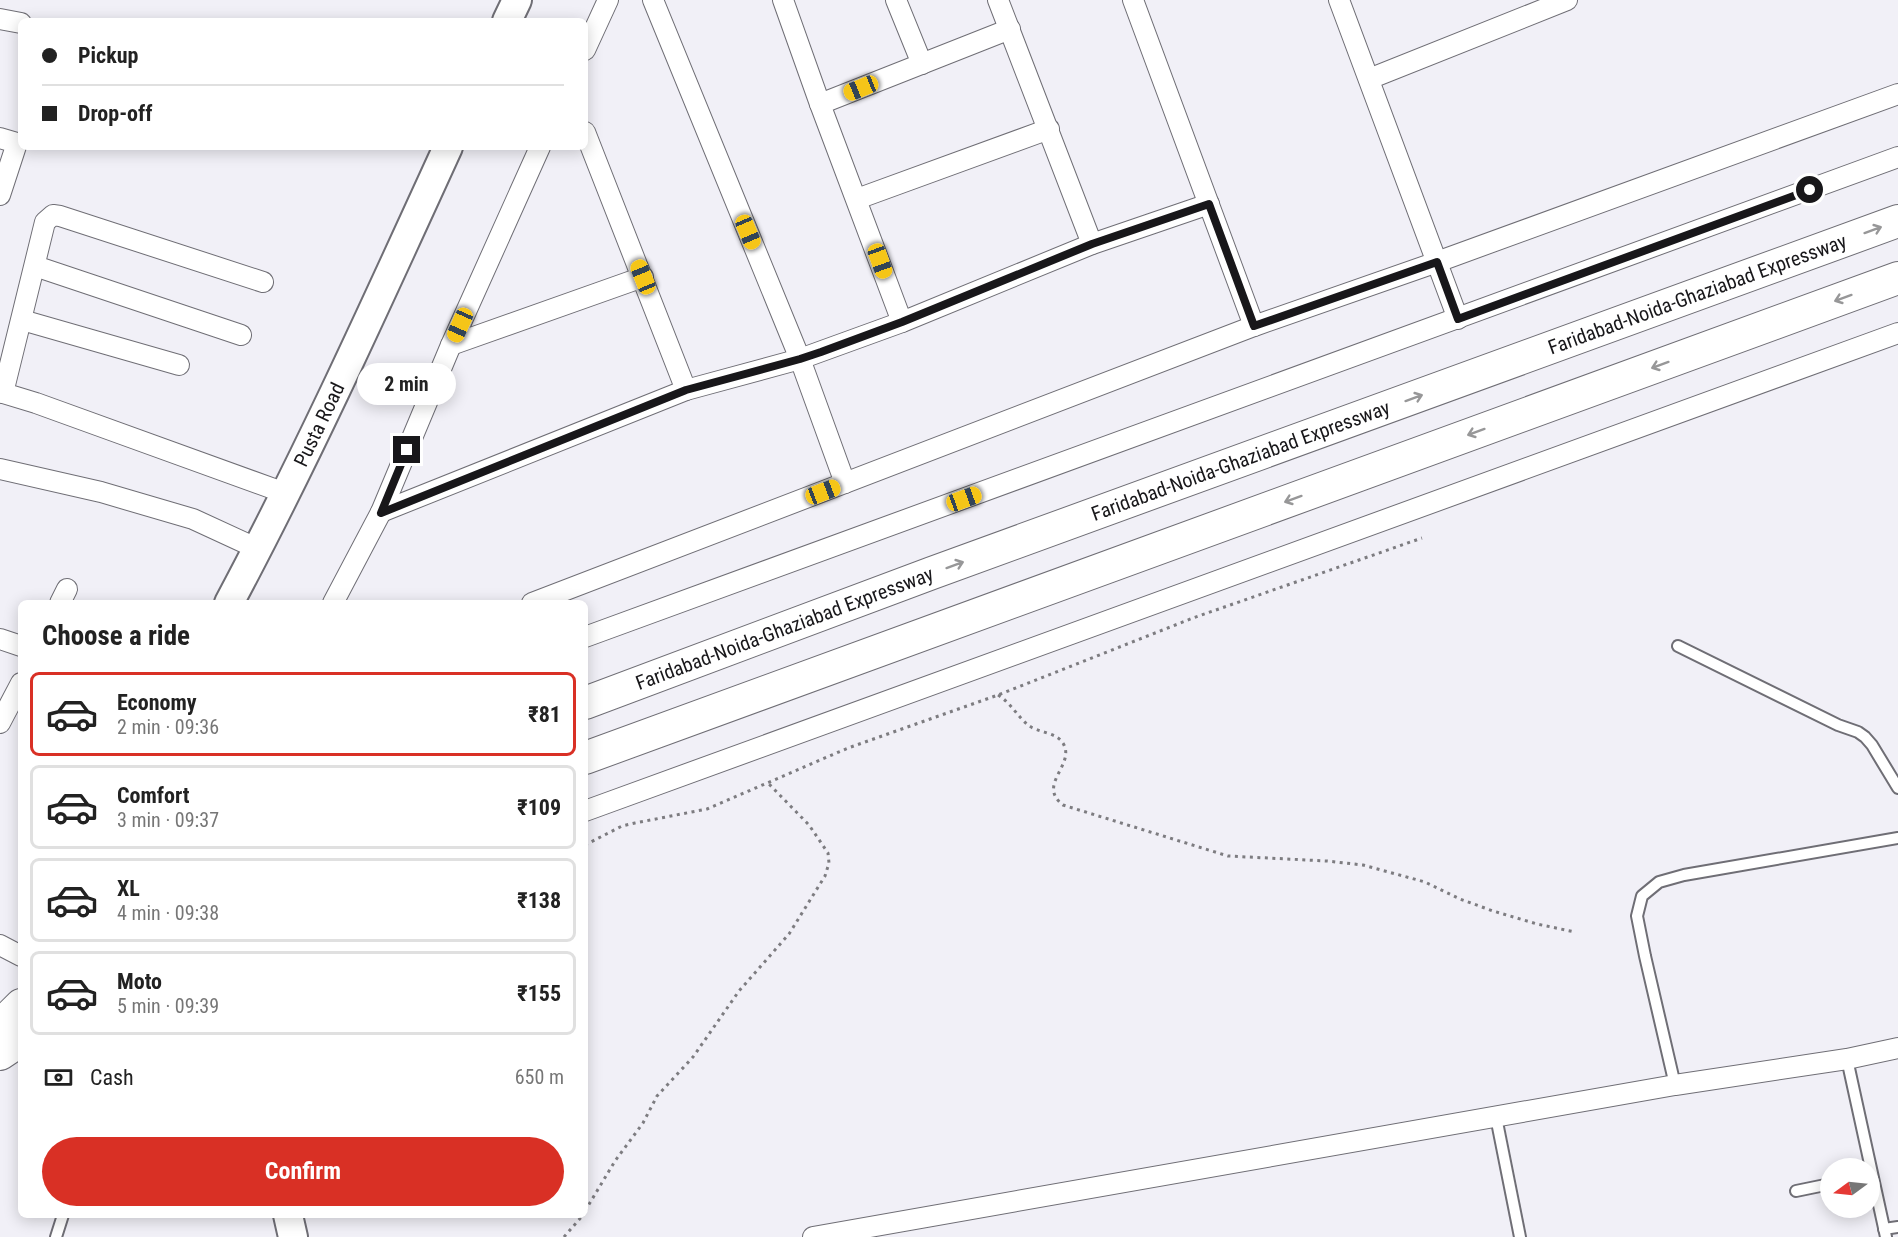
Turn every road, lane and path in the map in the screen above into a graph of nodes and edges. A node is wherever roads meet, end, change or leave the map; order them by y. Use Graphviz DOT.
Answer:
graph roads {
  1 [pos="517,0"];
  2 [pos="608,0"];
  3 [pos="653,0"];
  4 [pos="783,0"];
  5 [pos="896,0"];
  6 [pos="998,0"];
  7 [pos="1133,0"];
  8 [pos="1339,0"];
  9 [pos="1567,0"];
  10 [pos="1534,6"];
  11 [pos="508,18"];
  12 [pos="0,19"];
  13 [pos="18,22"];
  14 [pos="1010,29"];
  15 [pos="588,43"];
  16 [pos="922,64"];
  17 [pos="1369,79"];
  18 [pos="1898,94"];
  19 [pos="820,104"];
  20 [pos="1049,129"];
  21 [pos="0,138"];
  22 [pos="588,140"];
  23 [pos="447,150"];
  24 [pos="539,150"];
  25 [pos="1898,158"];
  26 [pos="0,195"];
  27 [pos="857,199"];
  28 [pos="1209,204"];
  29 [pos="1898,221"];
  30 [pos="1092,244"];
  31 [pos="1437,262"];
  32 [pos="35,266"];
  33 [pos="643,277"];
  34 [pos="1898,278"];
  35 [pos="263,282"];
  36 [pos="1458,319"];
  37 [pos="22,320"];
  38 [pos="902,322"];
  39 [pos="1254,326"];
  40 [pos="1898,333"];
  41 [pos="241,335"];
  42 [pos="451,345"];
  43 [pos="800,359"];
  44 [pos="179,365"];
  45 [pos="686,390"];
  46 [pos="2,392"];
  47 [pos="0,469"];
  48 [pos="845,483"];
  49 [pos="285,493"];
  50 [pos="381,513"];
  51 [pos="1422,538"];
  52 [pos="258,549"];
  53 [pos="231,600"];
  54 [pos="335,600"];
  55 [pos="540,600"];
  56 [pos="588,636"];
  57 [pos="0,639"];
  58 [pos="18,645"];
  59 [pos="1678,646"];
  60 [pos="18,688"];
  61 [pos="998,695"];
  62 [pos="588,702"];
  63 [pos="0,723"];
  64 [pos="588,757"];
  65 [pos="769,783"];
  66 [pos="1898,788"];
  67 [pos="588,810"];
  68 [pos="1898,838"];
  69 [pos="588,843"];
  70 [pos="1575,932"];
  71 [pos="0,945"];
  72 [pos="18,954"];
  73 [pos="18,1008"];
  74 [pos="0,1026"];
  75 [pos="18,1042"];
  76 [pos="1898,1048"];
  77 [pos="0,1054"];
  78 [pos="1847,1059"];
  79 [pos="1675,1085"];
  80 [pos="1496,1117"];
  81 [pos="1867,1158"];
  82 [pos="1820,1186"];
  83 [pos="1796,1191"];
  84 [pos="588,1206"];
  85 [pos="1880,1213"];
  86 [pos="62,1218"];
  87 [pos="289,1218"];
  88 [pos="580,1218"];
  89 [pos="1898,1227"];
  90 [pos="1885,1233"];
  91 [pos="56,1237"];
  92 [pos="293,1237"];
  93 [pos="564,1237"];
  94 [pos="813,1237"];
  95 [pos="1520,1237"];
  1 -- 11 [label="street"];
  2 -- 15 [label="street"];
  3 -- 43 [label="street"];
  4 -- 19 [label="street"];
  5 -- 16 [label="street"];
  6 -- 14 [label="street"];
  7 -- 28 [label="street"];
  8 -- 17 [label="street"];
  9 -- 10 [label="street"];
  10 -- 17 [label="street"];
  12 -- 13 [label="street"];
  14 -- 16 [label="street"];
  14 -- 20 [label="street"];
  16 -- 19 [label="street"];
  17 -- 31 [label="street"];
  18 -- 31 [label="street"];
  19 -- 27 [label="street"];
  20 -- 27 [label="street"];
  20 -- 30 [label="street"];
  21 -- 26 [label="street"];
  22 -- 33 [label="street"];
  23 -- 49 [label="street, Pusta Road"];
  24 -- 42 [label="street"];
  25 -- 36 [label="street"];
  27 -- 38 [label="street"];
  28 -- 30 [label="street"];
  28 -- 39 [label="street"];
  62 -- 29 [label="main road, Faridabad-Noida-Ghaziabad Expressway, one-way"];
  30 -- 38 [label="street"];
  31 -- 36 [label="street"];
  31 -- 39 [label="street"];
  32 -- 35 [label="street"];
  32 -- 37 [label="street"];
  32 -- 41 [label="street"];
  33 -- 42 [label="street"];
  33 -- 45 [label="street"];
  34 -- 64 [label="main road, one-way"];
  36 -- 56 [label="street"];
  37 -- 44 [label="street"];
  37 -- 46 [label="street"];
  38 -- 43 [label="street"];
  39 -- 48 [label="street"];
  40 -- 67 [label="street"];
  42 -- 50 [label="street"];
  43 -- 45 [label="street"];
  43 -- 48 [label="street"];
  45 -- 50 [label="street"];
  46 -- 49 [label="street"];
  47 -- 52 [label="street"];
  48 -- 55 [label="street"];
  49 -- 52 [label="street, Pusta Road"];
  50 -- 54 [label="street"];
  51 -- 61 [label="path"];
  52 -- 53 [label="street, Pusta Road"];
  57 -- 58 [label="street"];
  59 -- 66 [label="lane"];
  60 -- 63 [label="street"];
  61 -- 65 [label="path"];
  61 -- 70 [label="path"];
  65 -- 69 [label="path"];
  65 -- 84 [label="path"];
  68 -- 79 [label="lane"];
  71 -- 72 [label="street"];
  73 -- 74 [label="main road"];
  75 -- 77 [label="main road"];
  76 -- 78 [label="street"];
  78 -- 79 [label="street"];
  78 -- 81 [label="lane"];
  79 -- 80 [label="street"];
  80 -- 94 [label="street"];
  80 -- 95 [label="lane"];
  82 -- 83 [label="lane"];
  85 -- 90 [label="lane"];
  86 -- 91 [label="lane"];
  87 -- 92 [label="street"];
  88 -- 93 [label="path"];
  89 -- 90 [label="lane"];
}
